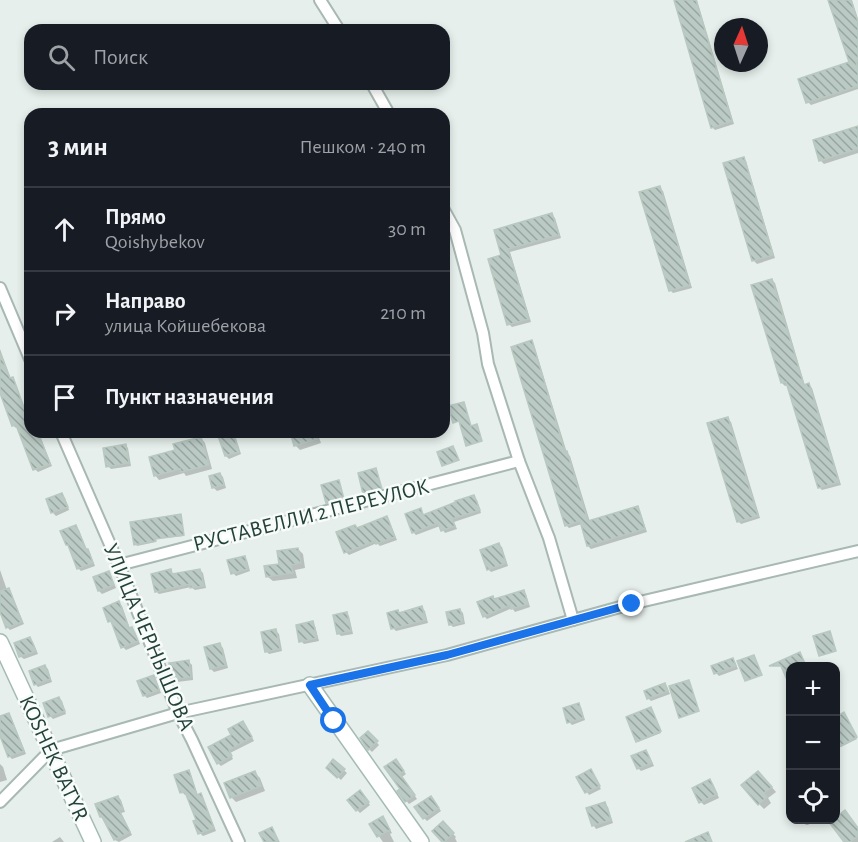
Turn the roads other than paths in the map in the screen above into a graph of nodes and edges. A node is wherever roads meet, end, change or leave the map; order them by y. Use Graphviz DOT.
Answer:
graph roads {
  1 [pos="320,0"];
  2 [pos="335,24"];
  3 [pos="375,90"];
  4 [pos="386,108"];
  5 [pos="450,221"];
  6 [pos="0,288"];
  7 [pos="24,345"];
  8 [pos="64,438"];
  9 [pos="519,461"];
  10 [pos="858,550"];
  11 [pos="119,565"];
  12 [pos="573,620"];
  13 [pos="0,642"];
  14 [pos="310,685"];
  15 [pos="178,713"];
  16 [pos="51,750"];
  17 [pos="0,802"];
  18 [pos="93,842"];
  19 [pos="239,842"];
  20 [pos="421,842"];
  1 -- 2 [label="street"];
  3 -- 4 [label="street"];
  5 -- 9 [label="street"];
  6 -- 7 [label="street"];
  8 -- 11 [label="street, УЛИЦА ЧЕРНЫШОВА"];
  9 -- 11 [label="street, РУСТАВЕЛЛИ 2 ПЕРЕУЛОК"];
  9 -- 12 [label="street"];
  10 -- 12 [label="street"];
  11 -- 15 [label="street, УЛИЦА ЧЕРНЫШОВА"];
  12 -- 14 [label="street"];
  13 -- 16 [label="street, KOSHEK BATYR"];
  14 -- 15 [label="street"];
  14 -- 20 [label="street"];
  15 -- 16 [label="street"];
  15 -- 19 [label="street, УЛИЦА ЧЕРНЫШОВА"];
  16 -- 17 [label="street"];
  16 -- 18 [label="street, KOSHEK BATYR"];
}
